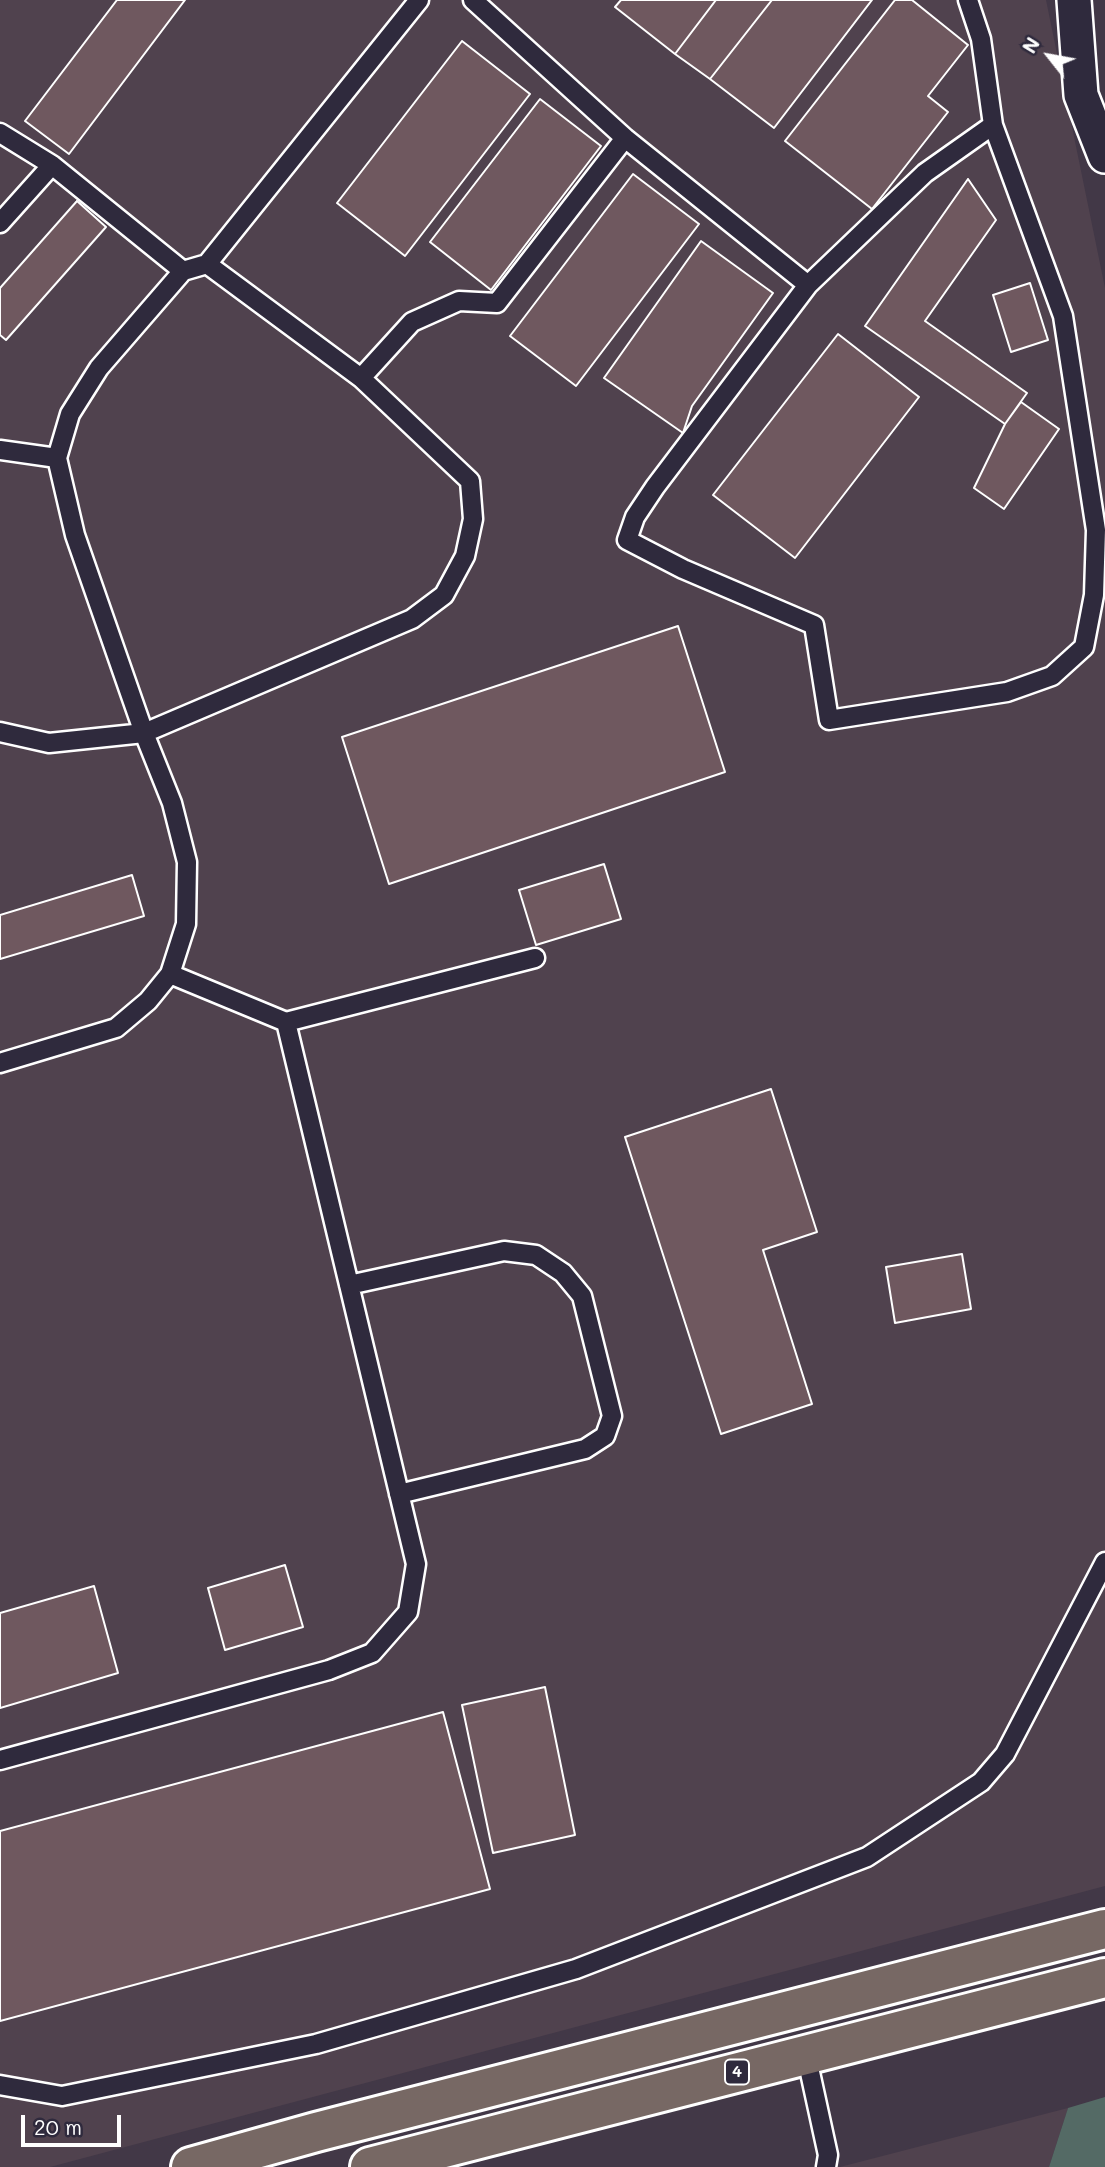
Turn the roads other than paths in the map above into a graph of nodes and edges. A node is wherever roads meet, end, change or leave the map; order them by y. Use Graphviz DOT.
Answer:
graph roads {
  1 [pos="419,0"];
  2 [pos="473,0"];
  3 [pos="968,0"];
  4 [pos="1074,0"];
  5 [pos="1105,63"];
  6 [pos="1081,95"];
  7 [pos="993,125"];
  8 [pos="0,133"];
  9 [pos="625,138"];
  10 [pos="1105,156"];
  11 [pos="51,164"];
  12 [pos="0,223"];
  13 [pos="207,264"];
  14 [pos="183,271"];
  15 [pos="808,285"];
  16 [pos="361,378"];
  17 [pos="0,450"];
  18 [pos="57,458"];
  19 [pos="0,732"];
  20 [pos="144,733"];
  21 [pos="535,958"];
  22 [pos="170,974"];
  23 [pos="286,1022"];
  24 [pos="0,1063"];
  25 [pos="349,1285"];
  26 [pos="399,1494"];
  27 [pos="1105,1562"];
  28 [pos="0,1760"];
  29 [pos="1105,1929"];
  30 [pos="1105,1978"];
  31 [pos="806,2054"];
  32 [pos="0,2085"];
  33 [pos="191,2167"];
  34 [pos="370,2167"];
  35 [pos="826,2167"];
  1 -- 13 [label="lane"];
  2 -- 9 [label="lane"];
  3 -- 7 [label="lane"];
  4 -- 6 [label="street"];
  5 -- 6 [label="street"];
  6 -- 10 [label="street"];
  7 -- 15 [label="lane"];
  7 -- 15 [label="lane"];
  8 -- 11 [label="lane"];
  9 -- 15 [label="lane"];
  9 -- 16 [label="lane"];
  11 -- 12 [label="lane"];
  11 -- 14 [label="lane"];
  13 -- 14 [label="lane"];
  13 -- 16 [label="lane"];
  14 -- 18 [label="lane"];
  16 -- 20 [label="lane"];
  17 -- 18 [label="lane"];
  18 -- 20 [label="lane"];
  19 -- 20 [label="lane"];
  20 -- 22 [label="lane"];
  21 -- 23 [label="lane"];
  22 -- 23 [label="lane"];
  22 -- 24 [label="lane"];
  23 -- 25 [label="lane"];
  25 -- 26 [label="lane"];
  25 -- 26 [label="lane"];
  26 -- 28 [label="lane"];
  27 -- 32 [label="lane"];
  29 -- 33 [label="main road"];
  30 -- 31 [label="main road, 4"];
  31 -- 34 [label="main road, 4"];
  31 -- 35 [label="lane"];
}
